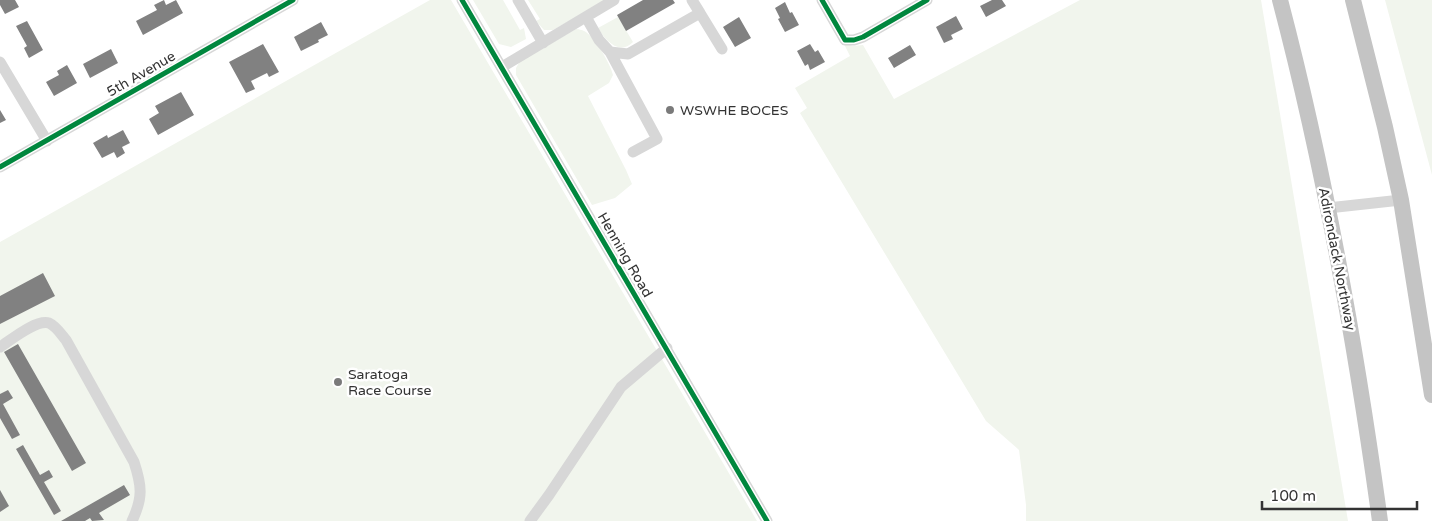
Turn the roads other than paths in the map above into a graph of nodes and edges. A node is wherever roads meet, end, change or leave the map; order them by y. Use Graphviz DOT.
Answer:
graph roads {
  1 [pos="293,0"];
  2 [pos="462,0"];
  3 [pos="518,0"];
  4 [pos="614,0"];
  5 [pos="692,0"];
  6 [pos="822,0"];
  7 [pos="927,0"];
  8 [pos="1280,0"];
  9 [pos="1353,0"];
  10 [pos="700,13"];
  11 [pos="586,17"];
  12 [pos="543,43"];
  13 [pos="722,49"];
  14 [pos="610,52"];
  15 [pos="0,62"];
  16 [pos="502,67"];
  17 [pos="47,141"];
  18 [pos="633,152"];
  19 [pos="0,167"];
  20 [pos="1401,200"];
  21 [pos="1328,208"];
  22 [pos="0,347"];
  23 [pos="667,348"];
  24 [pos="1432,394"];
  25 [pos="132,521"];
  26 [pos="530,521"];
  27 [pos="767,521"];
  28 [pos="1380,521"];
  1 -- 17 [label="street, 5th Avenue"];
  2 -- 16 [label="street, Henning Road"];
  3 -- 12 [label="street"];
  4 -- 11 [label="street"];
  5 -- 10 [label="street"];
  6 -- 7 [label="street"];
  8 -- 21 [label="highway, Adirondack Northway"];
  9 -- 20 [label="highway"];
  10 -- 13 [label="street"];
  10 -- 14 [label="street"];
  11 -- 12 [label="street"];
  11 -- 14 [label="street"];
  12 -- 16 [label="street"];
  14 -- 18 [label="street"];
  15 -- 17 [label="street"];
  16 -- 23 [label="street, Henning Road"];
  17 -- 19 [label="street, 5th Avenue"];
  20 -- 21 [label="street"];
  20 -- 24 [label="highway"];
  21 -- 28 [label="highway, Adirondack Northway"];
  22 -- 25 [label="street"];
  23 -- 26 [label="street"];
  23 -- 27 [label="street, Henning Road"];
}
